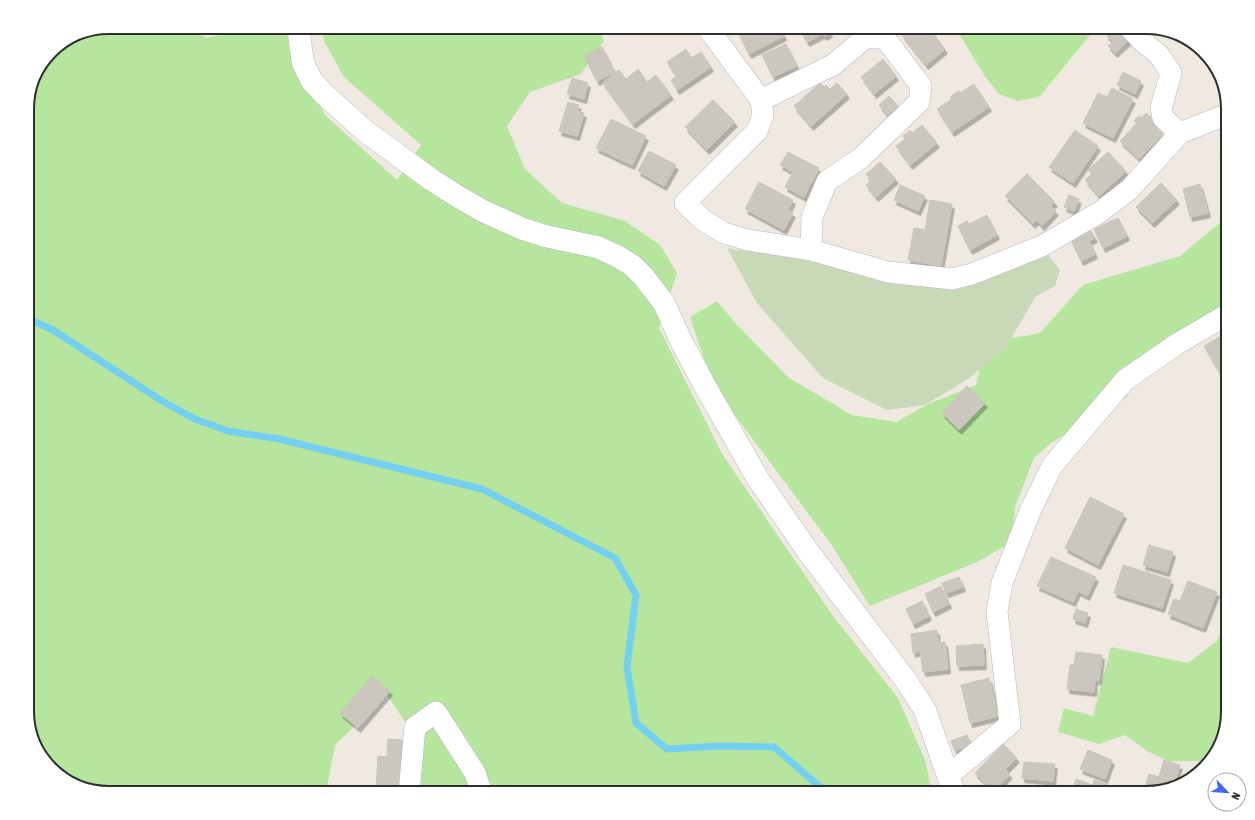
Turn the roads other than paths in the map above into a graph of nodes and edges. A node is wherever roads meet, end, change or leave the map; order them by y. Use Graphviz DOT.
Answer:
graph roads {
  1 [pos="299,34"];
  2 [pos="712,34"];
  3 [pos="1135,34"];
  4 [pos="761,100"];
  5 [pos="1221,117"];
  6 [pos="1180,133"];
  7 [pos="811,250"];
  8 [pos="1221,318"];
  9 [pos="951,784"];
  10 [pos="409,786"];
  11 [pos="480,786"];
  1 -- 9 [label="street"];
  2 -- 4 [label="street"];
  3 -- 6 [label="street"];
  4 -- 7 [label="street"];
  4 -- 7 [label="street"];
  5 -- 6 [label="street"];
  6 -- 7 [label="street"];
  8 -- 9 [label="street"];
  10 -- 11 [label="street"];
}
